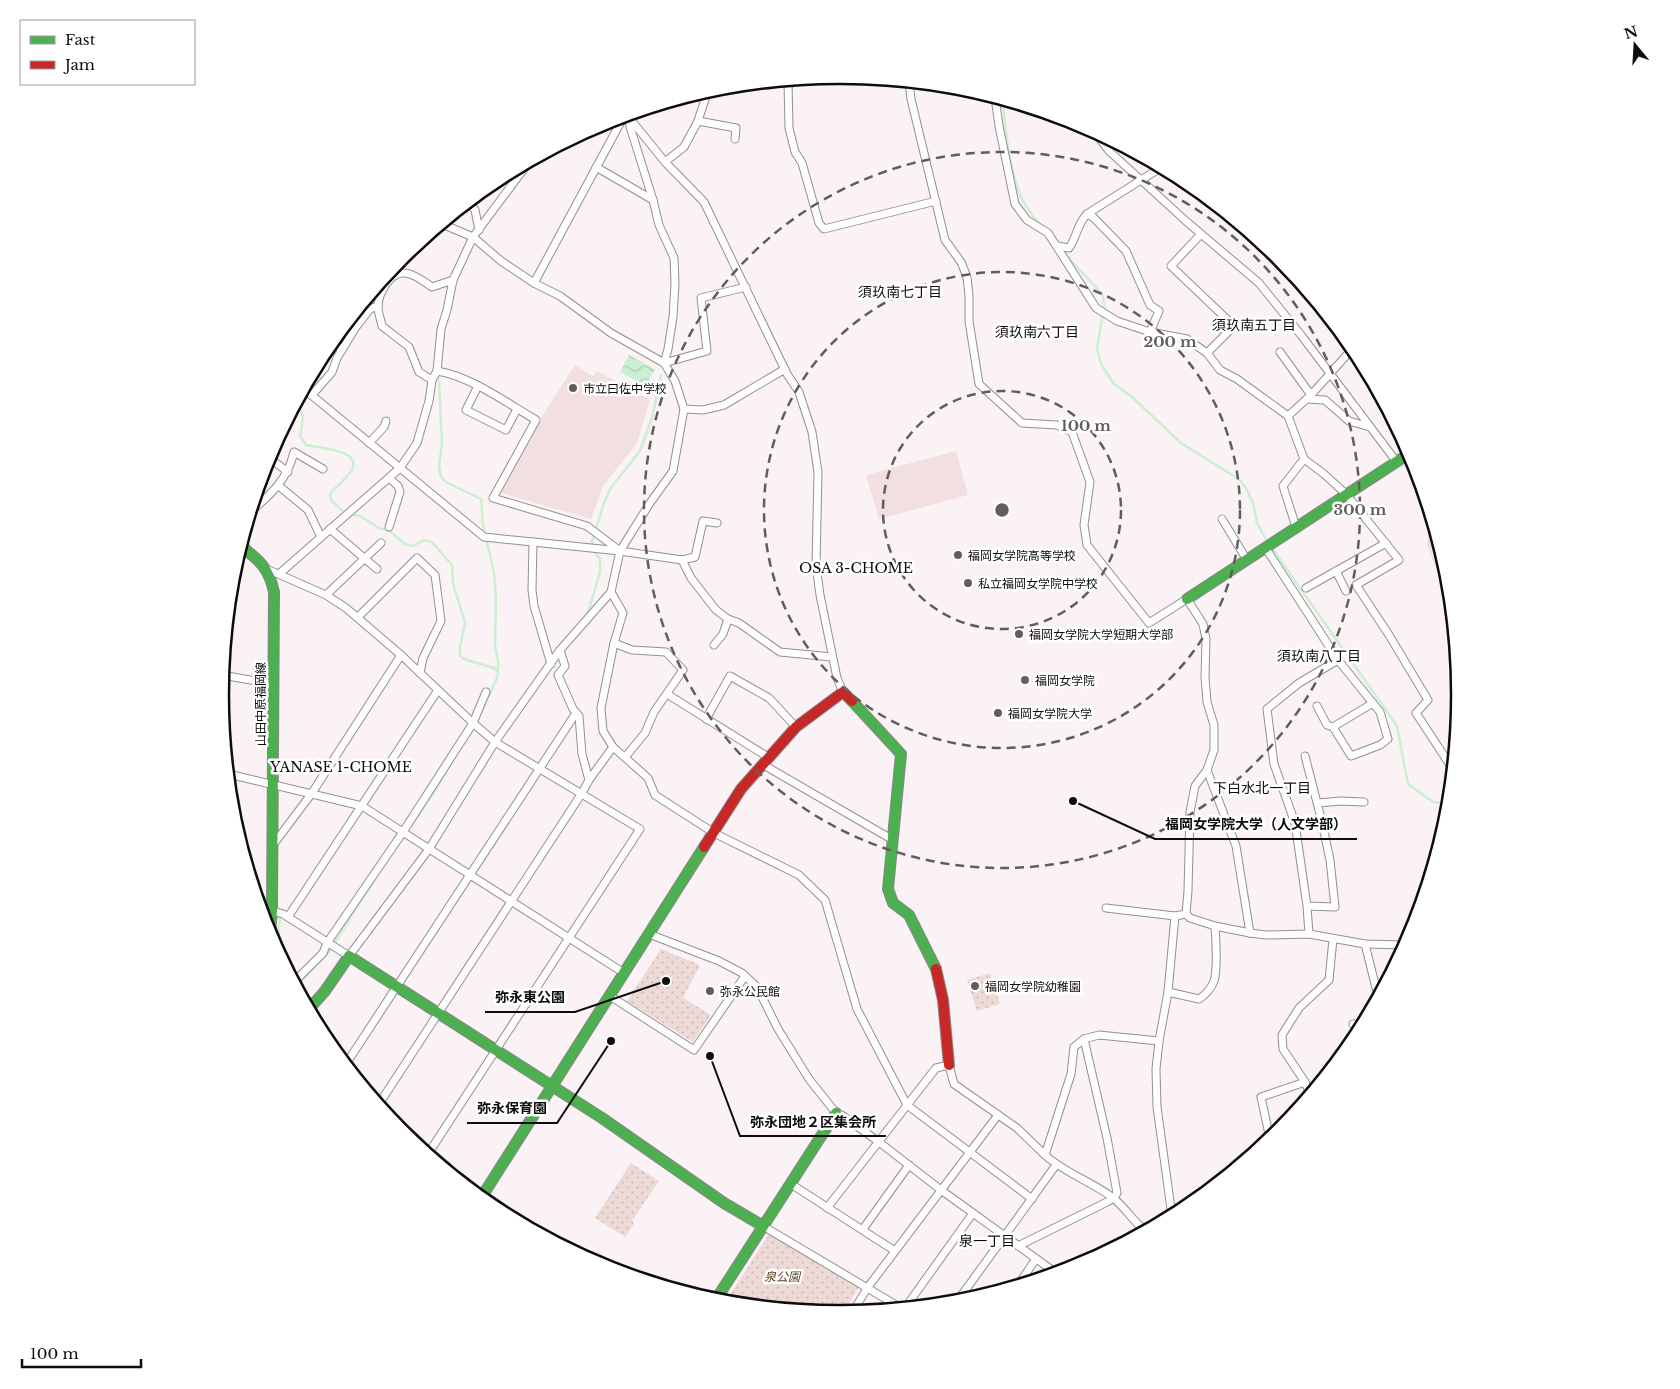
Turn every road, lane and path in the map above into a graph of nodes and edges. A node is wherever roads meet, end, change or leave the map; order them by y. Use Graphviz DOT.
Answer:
graph roads {
  1 [pos="789,86"];
  2 [pos="910,88"];
  3 [pos="705,99"];
  4 [pos="996,104"];
  5 [pos="631,121"];
  6 [pos="698,121"];
  7 [pos="628,122"];
  8 [pos="620,125"];
  9 [pos="735,139"];
  10 [pos="1105,144"];
  11 [pos="665,162"];
  12 [pos="596,167"];
  13 [pos="1154,172"];
  14 [pos="519,176"];
  15 [pos="1141,180"];
  16 [pos="653,200"];
  17 [pos="936,201"];
  18 [pos="472,207"];
  19 [pos="1087,214"];
  20 [pos="448,226"];
  21 [pos="479,230"];
  22 [pos="1201,234"];
  23 [pos="474,237"];
  24 [pos="1057,246"];
  25 [pos="397,275"];
  26 [pos="453,280"];
  27 [pos="534,282"];
  28 [pos="746,288"];
  29 [pos="382,291"];
  30 [pos="378,306"];
  31 [pos="353,325"];
  32 [pos="356,327"];
  33 [pos="1150,332"];
  34 [pos="338,347"];
  35 [pos="342,350"];
  36 [pos="1280,352"];
  37 [pos="1207,354"];
  38 [pos="1348,354"];
  39 [pos="664,363"];
  40 [pos="785,369"];
  41 [pos="437,371"];
  42 [pos="1331,374"];
  43 [pos="432,380"];
  44 [pos="478,386"];
  45 [pos="309,393"];
  46 [pos="312,395"];
  47 [pos="1309,397"];
  48 [pos="517,409"];
  49 [pos="684,409"];
  50 [pos="1288,416"];
  51 [pos="386,421"];
  52 [pos="1370,426"];
  53 [pos="369,443"];
  54 [pos="1402,457"];
  55 [pos="1304,458"];
  56 [pos="1396,461"];
  57 [pos="275,463"];
  58 [pos="400,468"];
  59 [pos="323,469"];
  60 [pos="288,472"];
  61 [pos="389,478"];
  62 [pos="279,486"];
  63 [pos="1346,494"];
  64 [pos="260,503"];
  65 [pos="1222,519"];
  66 [pos="717,523"];
  67 [pos="1296,526"];
  68 [pos="390,527"];
  69 [pos="330,529"];
  70 [pos="321,537"];
  71 [pos="381,542"];
  72 [pos="533,542"];
  73 [pos="1386,543"];
  74 [pos="1265,548"];
  75 [pos="247,551"];
  76 [pos="620,551"];
  77 [pos="364,558"];
  78 [pos="682,560"];
  79 [pos="1247,560"];
  80 [pos="377,569"];
  81 [pos="269,570"];
  82 [pos="1336,572"];
  83 [pos="279,574"];
  84 [pos="1306,588"];
  85 [pos="1346,591"];
  86 [pos="611,592"];
  87 [pos="326,595"];
  88 [pos="1187,600"];
  89 [pos="358,617"];
  90 [pos="728,619"];
  91 [pos="614,643"];
  92 [pos="714,645"];
  93 [pos="560,650"];
  94 [pos="401,655"];
  95 [pos="832,658"];
  96 [pos="1338,660"];
  97 [pos="551,664"];
  98 [pos="420,673"];
  99 [pos="230,676"];
  100 [pos="272,684"];
  101 [pos="438,690"];
  102 [pos="486,692"];
  103 [pos="843,692"];
  104 [pos="667,694"];
  105 [pos="1373,704"];
  106 [pos="1317,706"];
  107 [pos="576,712"];
  108 [pos="706,718"];
  109 [pos="475,725"];
  110 [pos="796,727"];
  111 [pos="1333,727"];
  112 [pos="495,742"];
  113 [pos="613,747"];
  114 [pos="626,756"];
  115 [pos="1305,756"];
  116 [pos="765,760"];
  117 [pos="1447,760"];
  118 [pos="540,769"];
  119 [pos="1207,770"];
  120 [pos="234,775"];
  121 [pos="589,780"];
  122 [pos="273,784"];
  123 [pos="312,793"];
  124 [pos="582,793"];
  125 [pos="1364,802"];
  126 [pos="1318,803"];
  127 [pos="362,806"];
  128 [pos="1322,822"];
  129 [pos="1295,824"];
  130 [pos="403,832"];
  131 [pos="714,833"];
  132 [pos="893,840"];
  133 [pos="272,846"];
  134 [pos="429,849"];
  135 [pos="470,875"];
  136 [pos="512,902"];
  137 [pos="1307,906"];
  138 [pos="1106,908"];
  139 [pos="1186,914"];
  140 [pos="272,915"];
  141 [pos="1175,916"];
  142 [pos="288,917"];
  143 [pos="1215,926"];
  144 [pos="1250,933"];
  145 [pos="649,934"];
  146 [pos="1308,934"];
  147 [pos="569,939"];
  148 [pos="1333,939"];
  149 [pos="327,943"];
  150 [pos="1365,944"];
  151 [pos="1397,945"];
  152 [pos="350,956"];
  153 [pos="624,973"];
  154 [pos="745,976"];
  155 [pos="299,977"];
  156 [pos="396,987"];
  157 [pos="1376,987"];
  158 [pos="1168,992"];
  159 [pos="610,996"];
  160 [pos="313,1004"];
  161 [pos="439,1014"];
  162 [pos="1084,1039"];
  163 [pos="1158,1041"];
  164 [pos="496,1051"];
  165 [pos="350,1058"];
  166 [pos="949,1065"];
  167 [pos="1305,1082"];
  168 [pos="553,1087"];
  169 [pos="1307,1087"];
  170 [pos="383,1099"];
  171 [pos="907,1105"];
  172 [pos="836,1113"];
  173 [pos="998,1115"];
  174 [pos="1268,1130"];
  175 [pos="879,1142"];
  176 [pos="432,1149"];
  177 [pos="970,1152"];
  178 [pos="1045,1155"];
  179 [pos="1056,1165"];
  180 [pos="910,1166"];
  181 [pos="791,1184"];
  182 [pos="941,1190"];
  183 [pos="485,1191"];
  184 [pos="1032,1198"];
  185 [pos="1114,1198"];
  186 [pos="1171,1207"];
  187 [pos="828,1208"];
  188 [pos="973,1213"];
  189 [pos="763,1226"];
  190 [pos="1139,1226"];
  191 [pos="862,1229"];
  192 [pos="1006,1236"];
  193 [pos="1018,1246"];
  194 [pos="895,1251"];
  195 [pos="1036,1259"];
  196 [pos="1049,1268"];
  197 [pos="1024,1277"];
  198 [pos="868,1287"];
  199 [pos="964,1293"];
  200 [pos="720,1294"];
  201 [pos="910,1301"];
  202 [pos="893,1303"];
  203 [pos="857,1305"];
  1 -- 17 [label="street"];
  2 -- 17 [label="street"];
  3 -- 6 [label="street"];
  4 -- 24 [label="street"];
  5 -- 11 [label="street"];
  6 -- 9 [label="street"];
  6 -- 11 [label="street"];
  7 -- 16 [label="street"];
  8 -- 12 [label="street"];
  10 -- 15 [label="street"];
  11 -- 28 [label="street"];
  12 -- 16 [label="street"];
  12 -- 27 [label="street"];
  13 -- 15 [label="street"];
  14 -- 21 [label="street"];
  15 -- 19 [label="street"];
  15 -- 22 [label="street"];
  16 -- 39 [label="street"];
  17 -- 88 [label="street"];
  18 -- 21 [label="street"];
  19 -- 24 [label="street"];
  19 -- 33 [label="street"];
  20 -- 23 [label="street"];
  21 -- 23 [label="street"];
  22 -- 37 [label="street"];
  22 -- 42 [label="street"];
  23 -- 26 [label="street"];
  23 -- 27 [label="street"];
  24 -- 33 [label="street"];
  25 -- 26 [label="street"];
  26 -- 41 [label="street"];
  27 -- 39 [label="street"];
  28 -- 39 [label="street"];
  28 -- 40 [label="street"];
  29 -- 30 [label="street"];
  30 -- 32 [label="street"];
  30 -- 43 [label="street"];
  31 -- 32 [label="street"];
  32 -- 35 [label="street"];
  33 -- 37 [label="street"];
  34 -- 35 [label="street"];
  35 -- 46 [label="street"];
  36 -- 47 [label="street"];
  37 -- 50 [label="street"];
  38 -- 42 [label="street"];
  39 -- 49 [label="street"];
  40 -- 49 [label="street"];
  40 -- 95 [label="street"];
  41 -- 43 [label="street"];
  41 -- 44 [label="street"];
  42 -- 47 [label="street"];
  42 -- 52 [label="street"];
  43 -- 58 [label="street"];
  44 -- 48 [label="street"];
  44 -- 48 [label="street"];
  45 -- 46 [label="street"];
  46 -- 53 [label="street"];
  47 -- 50 [label="street"];
  47 -- 52 [label="street"];
  48 -- 76 [label="street"];
  49 -- 76 [label="street"];
  50 -- 55 [label="street"];
  51 -- 53 [label="street"];
  52 -- 56 [label="street"];
  53 -- 58 [label="street"];
  54 -- 56 [label="street"];
  55 -- 63 [label="street"];
  55 -- 67 [label="street"];
  56 -- 63 [label="street"];
  57 -- 60 [label="street"];
  58 -- 61 [label="street"];
  58 -- 72 [label="street"];
  59 -- 60 [label="street"];
  60 -- 62 [label="street"];
  61 -- 68 [label="street"];
  61 -- 69 [label="street"];
  62 -- 64 [label="street"];
  62 -- 70 [label="street"];
  63 -- 67 [label="street"];
  63 -- 73 [label="street"];
  65 -- 79 [label="street"];
  66 -- 78 [label="street"];
  67 -- 74 [label="street"];
  69 -- 70 [label="street"];
  69 -- 77 [label="street"];
  70 -- 83 [label="street"];
  71 -- 77 [label="street"];
  72 -- 76 [label="street"];
  72 -- 97 [label="street"];
  73 -- 82 [label="street"];
  73 -- 117 [label="street"];
  74 -- 79 [label="street"];
  74 -- 96 [label="street"];
  75 -- 81 [label="street"];
  76 -- 78 [label="street"];
  76 -- 86 [label="street"];
  77 -- 80 [label="street"];
  77 -- 87 [label="street"];
  78 -- 90 [label="street"];
  79 -- 88 [label="street"];
  81 -- 83 [label="street"];
  81 -- 100 [label="street, 山田中原福岡線"];
  82 -- 84 [label="street"];
  82 -- 85 [label="street"];
  83 -- 87 [label="street"];
  86 -- 91 [label="street"];
  86 -- 93 [label="street"];
  87 -- 89 [label="street"];
  88 -- 119 [label="street"];
  89 -- 94 [label="street"];
  89 -- 98 [label="street"];
  90 -- 92 [label="street"];
  90 -- 95 [label="street"];
  91 -- 104 [label="street"];
  91 -- 113 [label="street"];
  93 -- 97 [label="street"];
  93 -- 107 [label="street"];
  94 -- 98 [label="street"];
  94 -- 123 [label="street"];
  95 -- 103 [label="street"];
  96 -- 105 [label="street"];
  96 -- 129 [label="street"];
  97 -- 112 [label="street"];
  98 -- 101 [label="street"];
  99 -- 100 [label="street"];
  100 -- 122 [label="street, 山田中原福岡線"];
  101 -- 109 [label="street"];
  101 -- 127 [label="street"];
  102 -- 109 [label="street"];
  103 -- 110 [label="street"];
  103 -- 132 [label="street"];
  104 -- 108 [label="street"];
  104 -- 114 [label="street"];
  105 -- 111 [label="street"];
  105 -- 111 [label="street"];
  106 -- 111 [label="street"];
  107 -- 118 [label="street"];
  107 -- 121 [label="street"];
  108 -- 110 [label="street"];
  108 -- 116 [label="street"];
  109 -- 112 [label="street"];
  109 -- 130 [label="street"];
  110 -- 116 [label="street"];
  112 -- 118 [label="street"];
  112 -- 134 [label="street"];
  113 -- 114 [label="street"];
  113 -- 121 [label="street"];
  114 -- 131 [label="street"];
  115 -- 126 [label="street"];
  116 -- 131 [label="street"];
  116 -- 132 [label="street"];
  118 -- 124 [label="street"];
  118 -- 135 [label="street"];
  119 -- 139 [label="street"];
  119 -- 144 [label="street"];
  120 -- 122 [label="street"];
  121 -- 124 [label="street"];
  122 -- 123 [label="street"];
  122 -- 133 [label="street, 山田中原福岡線"];
  123 -- 127 [label="street"];
  123 -- 133 [label="street"];
  124 -- 136 [label="street"];
  124 -- 147 [label="street"];
  125 -- 126 [label="street"];
  126 -- 128 [label="street"];
  127 -- 130 [label="street"];
  127 -- 142 [label="street"];
  128 -- 129 [label="street"];
  128 -- 137 [label="street"];
  129 -- 137 [label="street"];
  130 -- 134 [label="street"];
  130 -- 149 [label="street"];
  131 -- 145 [label="street"];
  131 -- 171 [label="street"];
  132 -- 166 [label="street"];
  133 -- 140 [label="street, 山田中原福岡線"];
  134 -- 135 [label="street"];
  134 -- 152 [label="street"];
  135 -- 136 [label="street"];
  135 -- 156 [label="street"];
  136 -- 147 [label="street"];
  136 -- 161 [label="street"];
  137 -- 146 [label="street"];
  138 -- 141 [label="street"];
  139 -- 141 [label="street"];
  139 -- 143 [label="street"];
  140 -- 142 [label="street"];
  141 -- 158 [label="street"];
  142 -- 149 [label="street"];
  143 -- 144 [label="street"];
  143 -- 158 [label="street"];
  144 -- 146 [label="street"];
  145 -- 153 [label="street"];
  145 -- 154 [label="street"];
  146 -- 148 [label="street"];
  147 -- 153 [label="street"];
  147 -- 164 [label="street"];
  148 -- 150 [label="street"];
  148 -- 167 [label="street"];
  149 -- 152 [label="street"];
  149 -- 155 [label="street"];
  150 -- 151 [label="street"];
  150 -- 157 [label="street"];
  152 -- 156 [label="street"];
  152 -- 160 [label="street"];
  153 -- 159 [label="street"];
  154 -- 159 [label="street"];
  154 -- 172 [label="street"];
  156 -- 161 [label="street"];
  156 -- 165 [label="street"];
  158 -- 163 [label="street"];
  159 -- 168 [label="street"];
  161 -- 164 [label="street"];
  161 -- 170 [label="street"];
  162 -- 163 [label="street"];
  162 -- 178 [label="street"];
  162 -- 185 [label="street"];
  163 -- 186 [label="street"];
  164 -- 168 [label="street"];
  164 -- 176 [label="street"];
  166 -- 171 [label="street"];
  166 -- 173 [label="street"];
  167 -- 169 [label="street"];
  167 -- 174 [label="street"];
  168 -- 183 [label="street"];
  168 -- 189 [label="street"];
  171 -- 175 [label="street"];
  171 -- 177 [label="street"];
  172 -- 175 [label="street"];
  172 -- 181 [label="street"];
  173 -- 177 [label="street"];
  173 -- 178 [label="street"];
  175 -- 180 [label="street"];
  175 -- 187 [label="street"];
  177 -- 182 [label="street"];
  177 -- 184 [label="street"];
  178 -- 179 [label="street"];
  179 -- 184 [label="street"];
  179 -- 185 [label="street"];
  180 -- 182 [label="street"];
  180 -- 191 [label="street"];
  181 -- 187 [label="street"];
  181 -- 189 [label="street"];
  182 -- 188 [label="street"];
  182 -- 194 [label="street"];
  184 -- 192 [label="street"];
  185 -- 190 [label="street"];
  185 -- 193 [label="street"];
  187 -- 191 [label="street"];
  188 -- 192 [label="street"];
  188 -- 201 [label="street"];
  189 -- 198 [label="street"];
  189 -- 200 [label="street"];
  191 -- 194 [label="street"];
  192 -- 193 [label="street"];
  192 -- 199 [label="street"];
  193 -- 195 [label="street"];
  194 -- 198 [label="street"];
  195 -- 196 [label="street"];
  195 -- 197 [label="street"];
  198 -- 202 [label="street"];
  198 -- 203 [label="street"];
}
